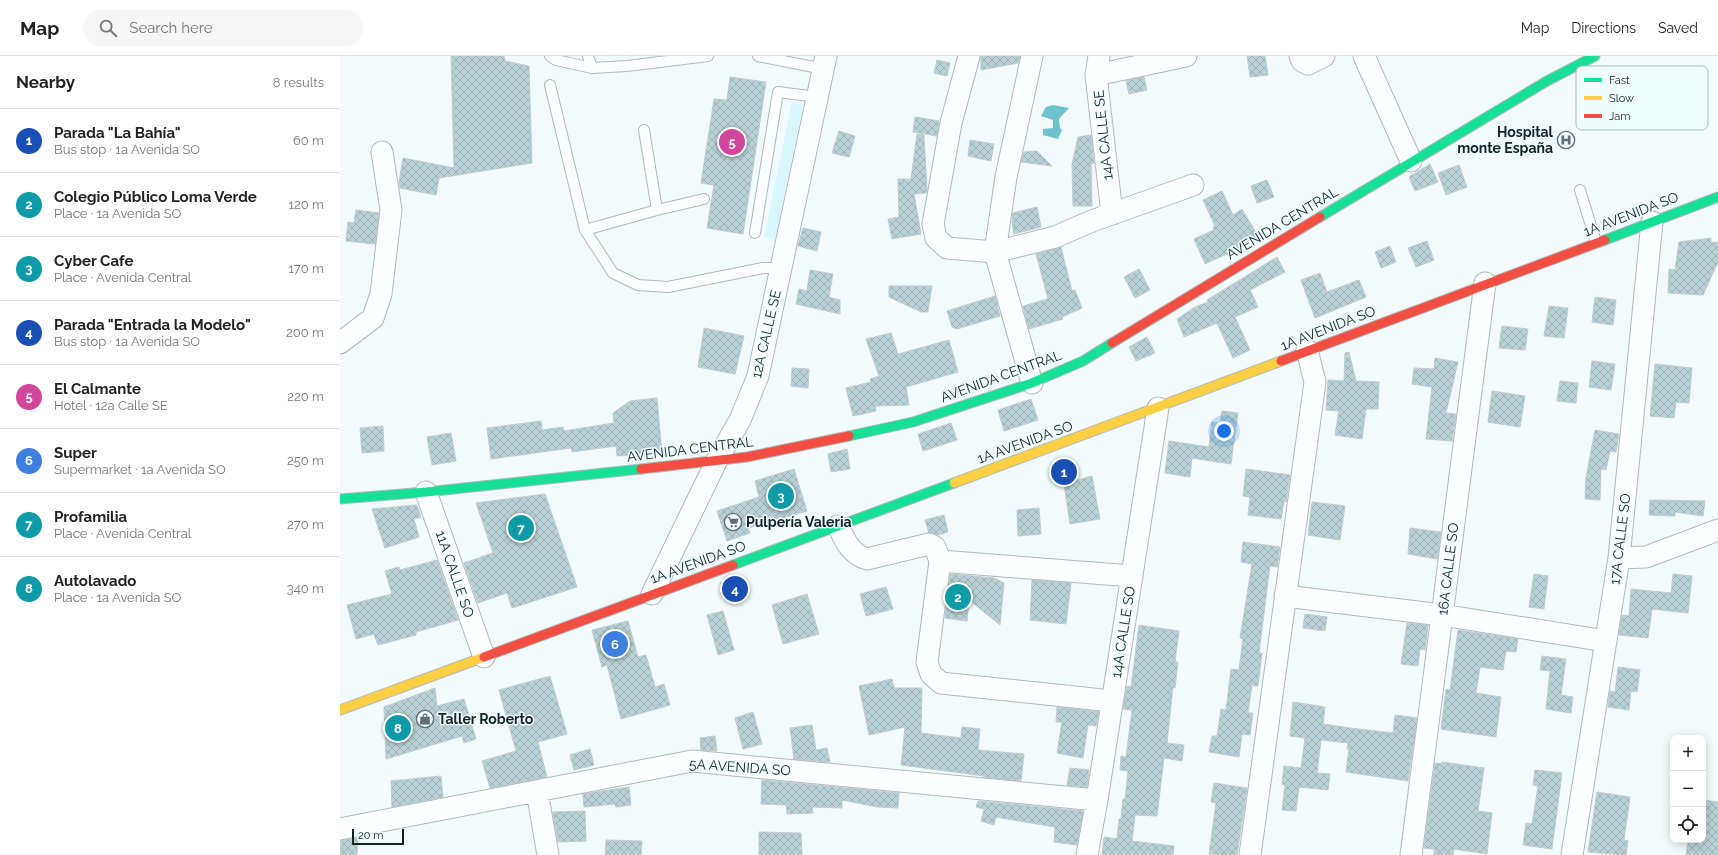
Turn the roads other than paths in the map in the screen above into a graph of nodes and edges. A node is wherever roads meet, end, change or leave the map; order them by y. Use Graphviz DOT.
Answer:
graph roads {
  1 [pos="550,56"];
  2 [pos="588,56"];
  3 [pos="708,56"];
  4 [pos="758,56"];
  5 [pos="969,56"];
  6 [pos="1032,56"];
  7 [pos="1186,56"];
  8 [pos="1300,56"];
  9 [pos="1324,56"];
  10 [pos="1364,56"];
  11 [pos="1595,56"];
  12 [pos="825,62"];
  13 [pos="1098,65"];
  14 [pos="592,68"];
  15 [pos="550,85"];
  16 [pos="817,97"];
  17 [pos="644,130"];
  18 [pos="382,152"];
  19 [pos="1411,161"];
  20 [pos="1193,185"];
  21 [pos="1580,190"];
  22 [pos="1718,197"];
  23 [pos="704,199"];
  24 [pos="657,210"];
  25 [pos="1112,214"];
  26 [pos="1652,222"];
  27 [pos="585,230"];
  28 [pos="755,233"];
  29 [pos="1596,242"];
  30 [pos="995,252"];
  31 [pos="781,268"];
  32 [pos="1485,283"];
  33 [pos="340,343"];
  34 [pos="1307,350"];
  35 [pos="1032,383"];
  36 [pos="1158,408"];
  37 [pos="717,460"];
  38 [pos="426,492"];
  39 [pos="340,499"];
  40 [pos="838,526"];
  41 [pos="1718,530"];
  42 [pos="1619,558"];
  43 [pos="940,561"];
  44 [pos="1132,576"];
  45 [pos="652,594"];
  46 [pos="1285,596"];
  47 [pos="1442,615"];
  48 [pos="1606,641"];
  49 [pos="484,657"];
  50 [pos="1112,702"];
  51 [pos="340,710"];
  52 [pos="537,791"];
  53 [pos="1097,800"];
  54 [pos="340,829"];
  55 [pos="548,855"];
  56 [pos="1087,855"];
  57 [pos="1250,855"];
  58 [pos="1411,855"];
  59 [pos="1572,855"];
  1 -- 14 [label="lane"];
  2 -- 14 [label="lane"];
  3 -- 14 [label="lane"];
  4 -- 12 [label="lane"];
  5 -- 30 [label="street"];
  6 -- 30 [label="street"];
  7 -- 13 [label="street"];
  8 -- 9 [label="street"];
  10 -- 19 [label="street"];
  11 -- 19 [label="main road, AVENIDA CENTRAL"];
  12 -- 16 [label="street, 12A CALLE SE"];
  13 -- 25 [label="street, 14A CALLE SE"];
  15 -- 27 [label="lane"];
  16 -- 28 [label="lane"];
  16 -- 31 [label="street, 12A CALLE SE"];
  17 -- 24 [label="lane"];
  18 -- 33 [label="street"];
  19 -- 35 [label="main road, AVENIDA CENTRAL"];
  20 -- 25 [label="street"];
  21 -- 29 [label="lane"];
  22 -- 26 [label="main road, 1A AVENIDA SO"];
  23 -- 24 [label="lane"];
  24 -- 27 [label="lane"];
  25 -- 30 [label="street"];
  26 -- 29 [label="main road, 1A AVENIDA SO"];
  26 -- 42 [label="street, 17A CALLE SO"];
  27 -- 31 [label="lane"];
  29 -- 32 [label="main road, 1A AVENIDA SO"];
  30 -- 35 [label="street"];
  31 -- 37 [label="street, 12A CALLE SE"];
  32 -- 34 [label="main road, 1A AVENIDA SO"];
  32 -- 47 [label="street, 16A CALLE SO"];
  34 -- 36 [label="main road, 1A AVENIDA SO"];
  34 -- 46 [label="street"];
  35 -- 37 [label="main road, AVENIDA CENTRAL"];
  36 -- 40 [label="main road, 1A AVENIDA SO"];
  36 -- 44 [label="street, 14A CALLE SO"];
  37 -- 38 [label="main road, AVENIDA CENTRAL"];
  37 -- 45 [label="street, 12A CALLE SE"];
  38 -- 39 [label="main road, AVENIDA CENTRAL"];
  38 -- 49 [label="street, 11A CALLE SO"];
  40 -- 43 [label="street"];
  40 -- 45 [label="main road, 1A AVENIDA SO"];
  41 -- 42 [label="street"];
  42 -- 48 [label="street, 17A CALLE SO"];
  43 -- 44 [label="street"];
  43 -- 50 [label="street"];
  44 -- 50 [label="street, 14A CALLE SO"];
  45 -- 49 [label="main road, 1A AVENIDA SO"];
  46 -- 47 [label="street"];
  46 -- 57 [label="street"];
  47 -- 48 [label="street"];
  47 -- 58 [label="street, 16A CALLE SO"];
  48 -- 59 [label="street, 17A CALLE SO"];
  49 -- 51 [label="main road, 1A AVENIDA SO"];
  50 -- 53 [label="street, 14A CALLE SO"];
  52 -- 53 [label="street, 5A AVENIDA SO"];
  52 -- 54 [label="street, 5A AVENIDA SO"];
  52 -- 55 [label="street"];
  53 -- 56 [label="street, 14A CALLE SO"];
}
